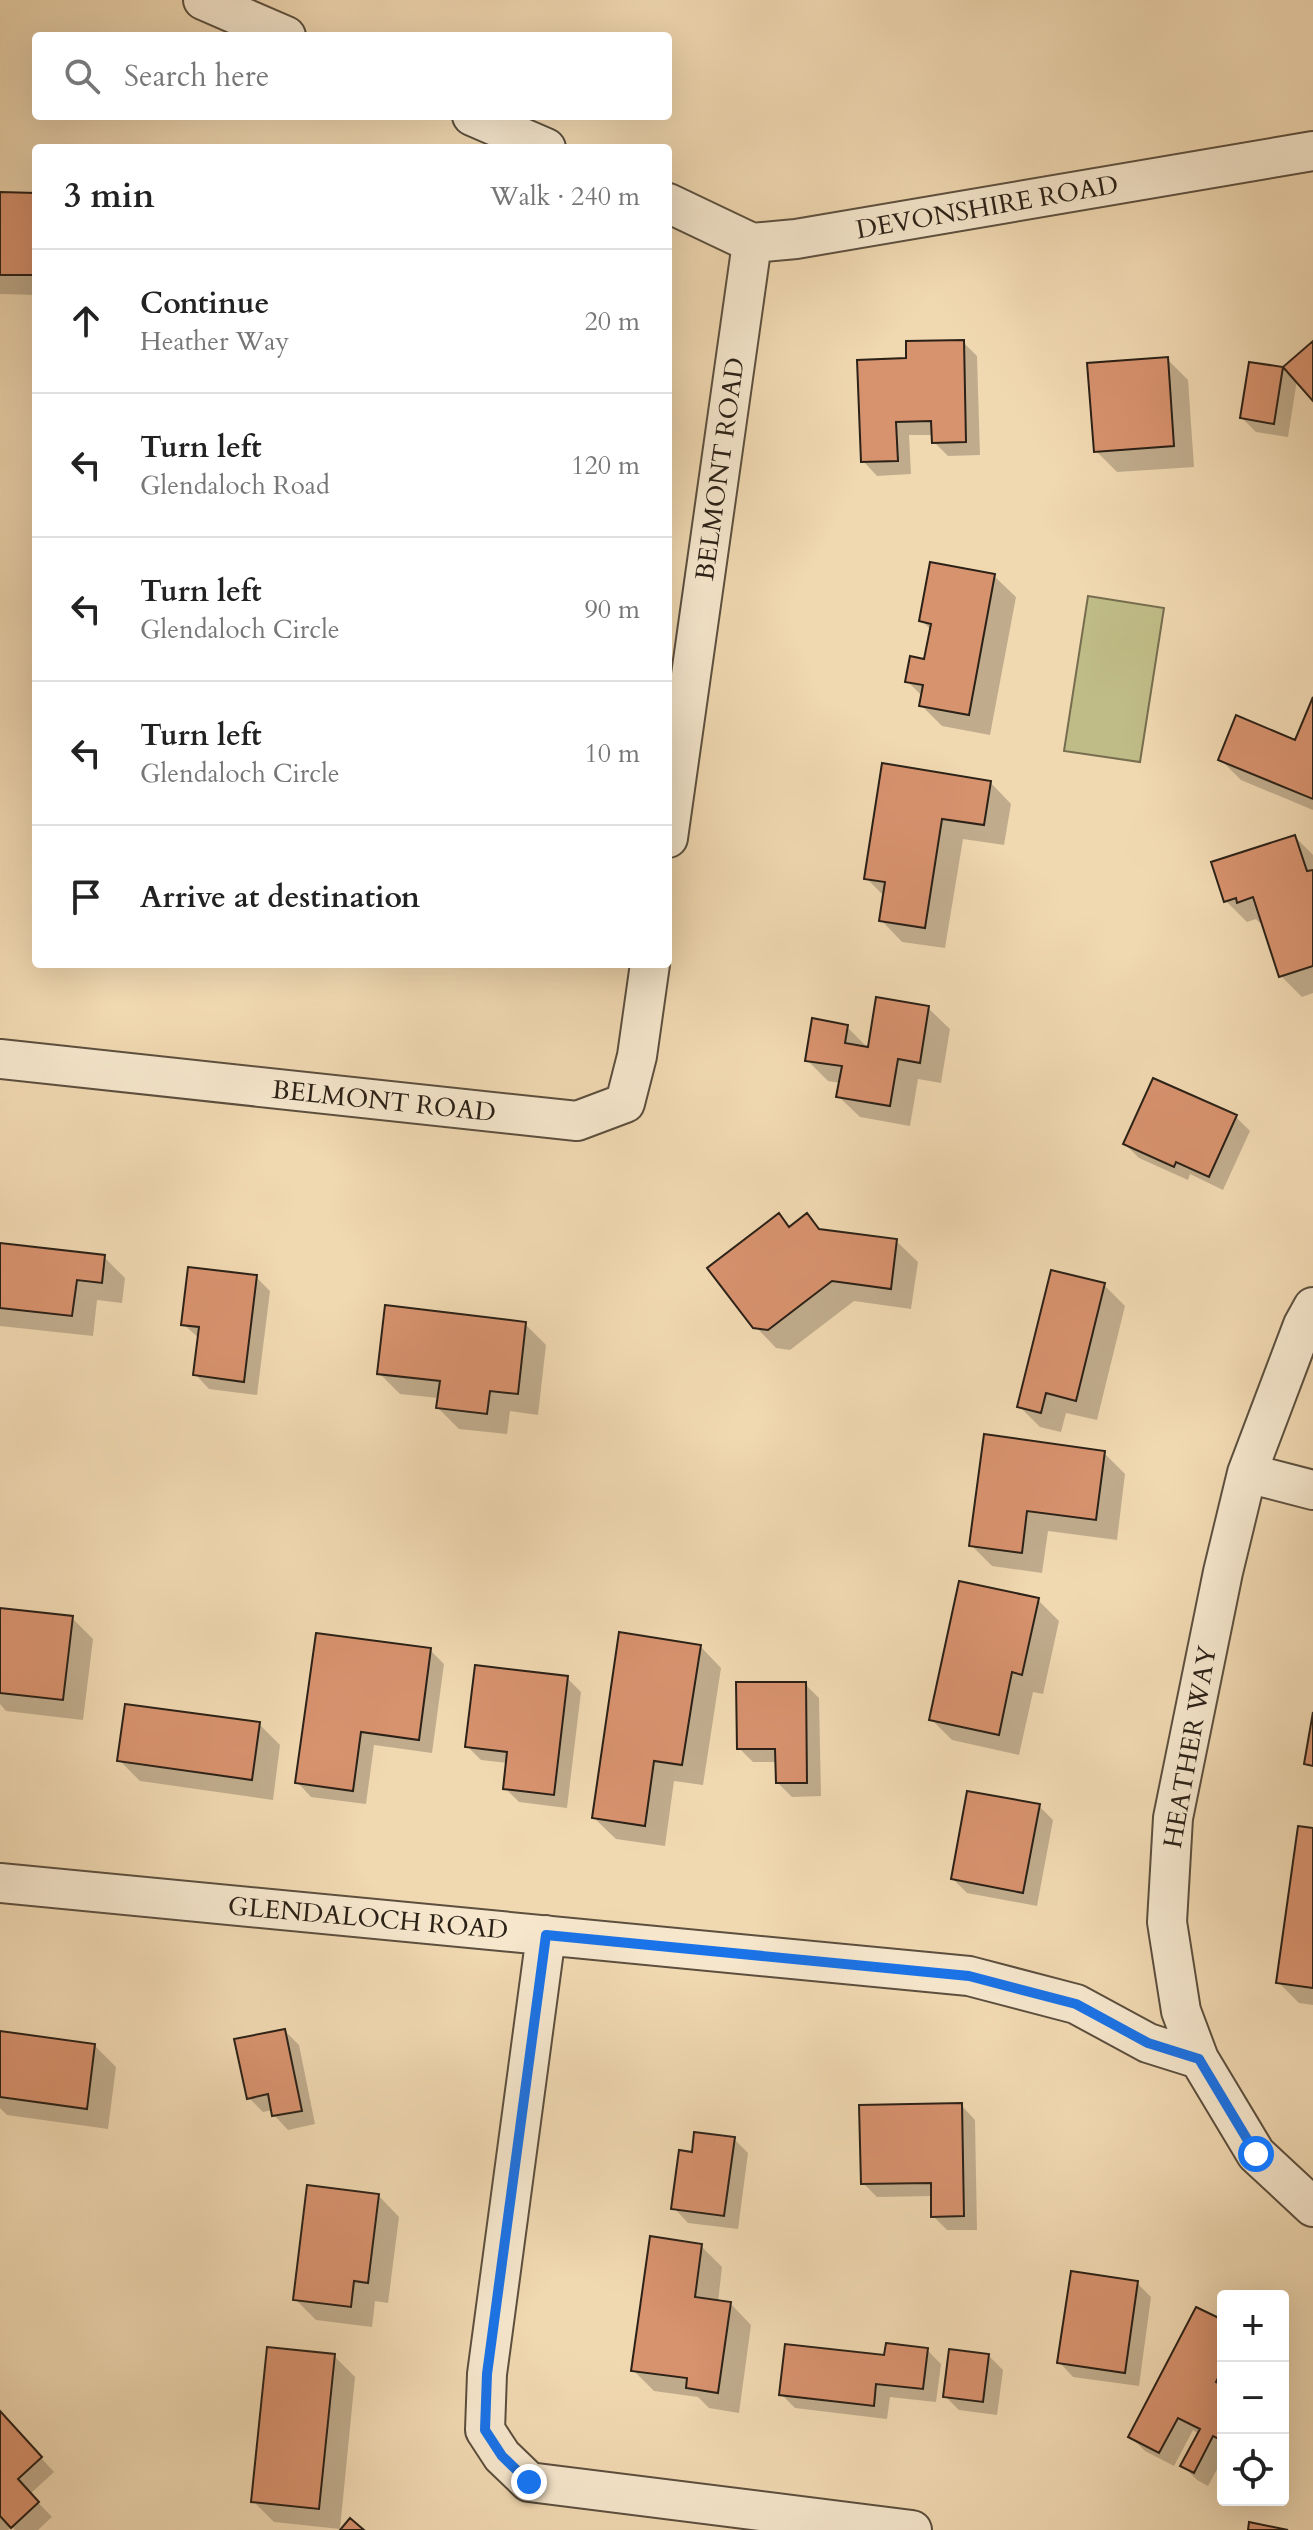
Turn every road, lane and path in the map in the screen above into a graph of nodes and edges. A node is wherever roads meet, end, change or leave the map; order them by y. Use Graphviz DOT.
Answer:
graph roads {
  1 [pos="203,0"];
  2 [pos="277,32"];
  3 [pos="481,120"];
  4 [pos="537,144"];
  5 [pos="1313,151"];
  6 [pos="672,205"];
  7 [pos="752,243"];
  8 [pos="672,810"];
  9 [pos="649,968"];
  10 [pos="0,1059"];
  11 [pos="1313,1307"];
  12 [pos="1247,1473"];
  13 [pos="1313,1490"];
  14 [pos="0,1883"];
  15 [pos="546,1935"];
  16 [pos="1199,2059"];
  17 [pos="1313,2207"];
  18 [pos="912,2530"];
  1 -- 2 [label="street"];
  3 -- 4 [label="street"];
  5 -- 7 [label="street, DEVONSHIRE ROAD"];
  6 -- 7 [label="street"];
  7 -- 8 [label="street, BELMONT ROAD"];
  9 -- 10 [label="street, BELMONT ROAD"];
  11 -- 12 [label="street, HEATHER WAY"];
  12 -- 13 [label="street"];
  12 -- 16 [label="street, HEATHER WAY"];
  14 -- 15 [label="street, GLENDALOCH ROAD"];
  15 -- 16 [label="street, GLENDALOCH ROAD"];
  15 -- 18 [label="street"];
  16 -- 17 [label="street, HEATHER WAY"];
}
